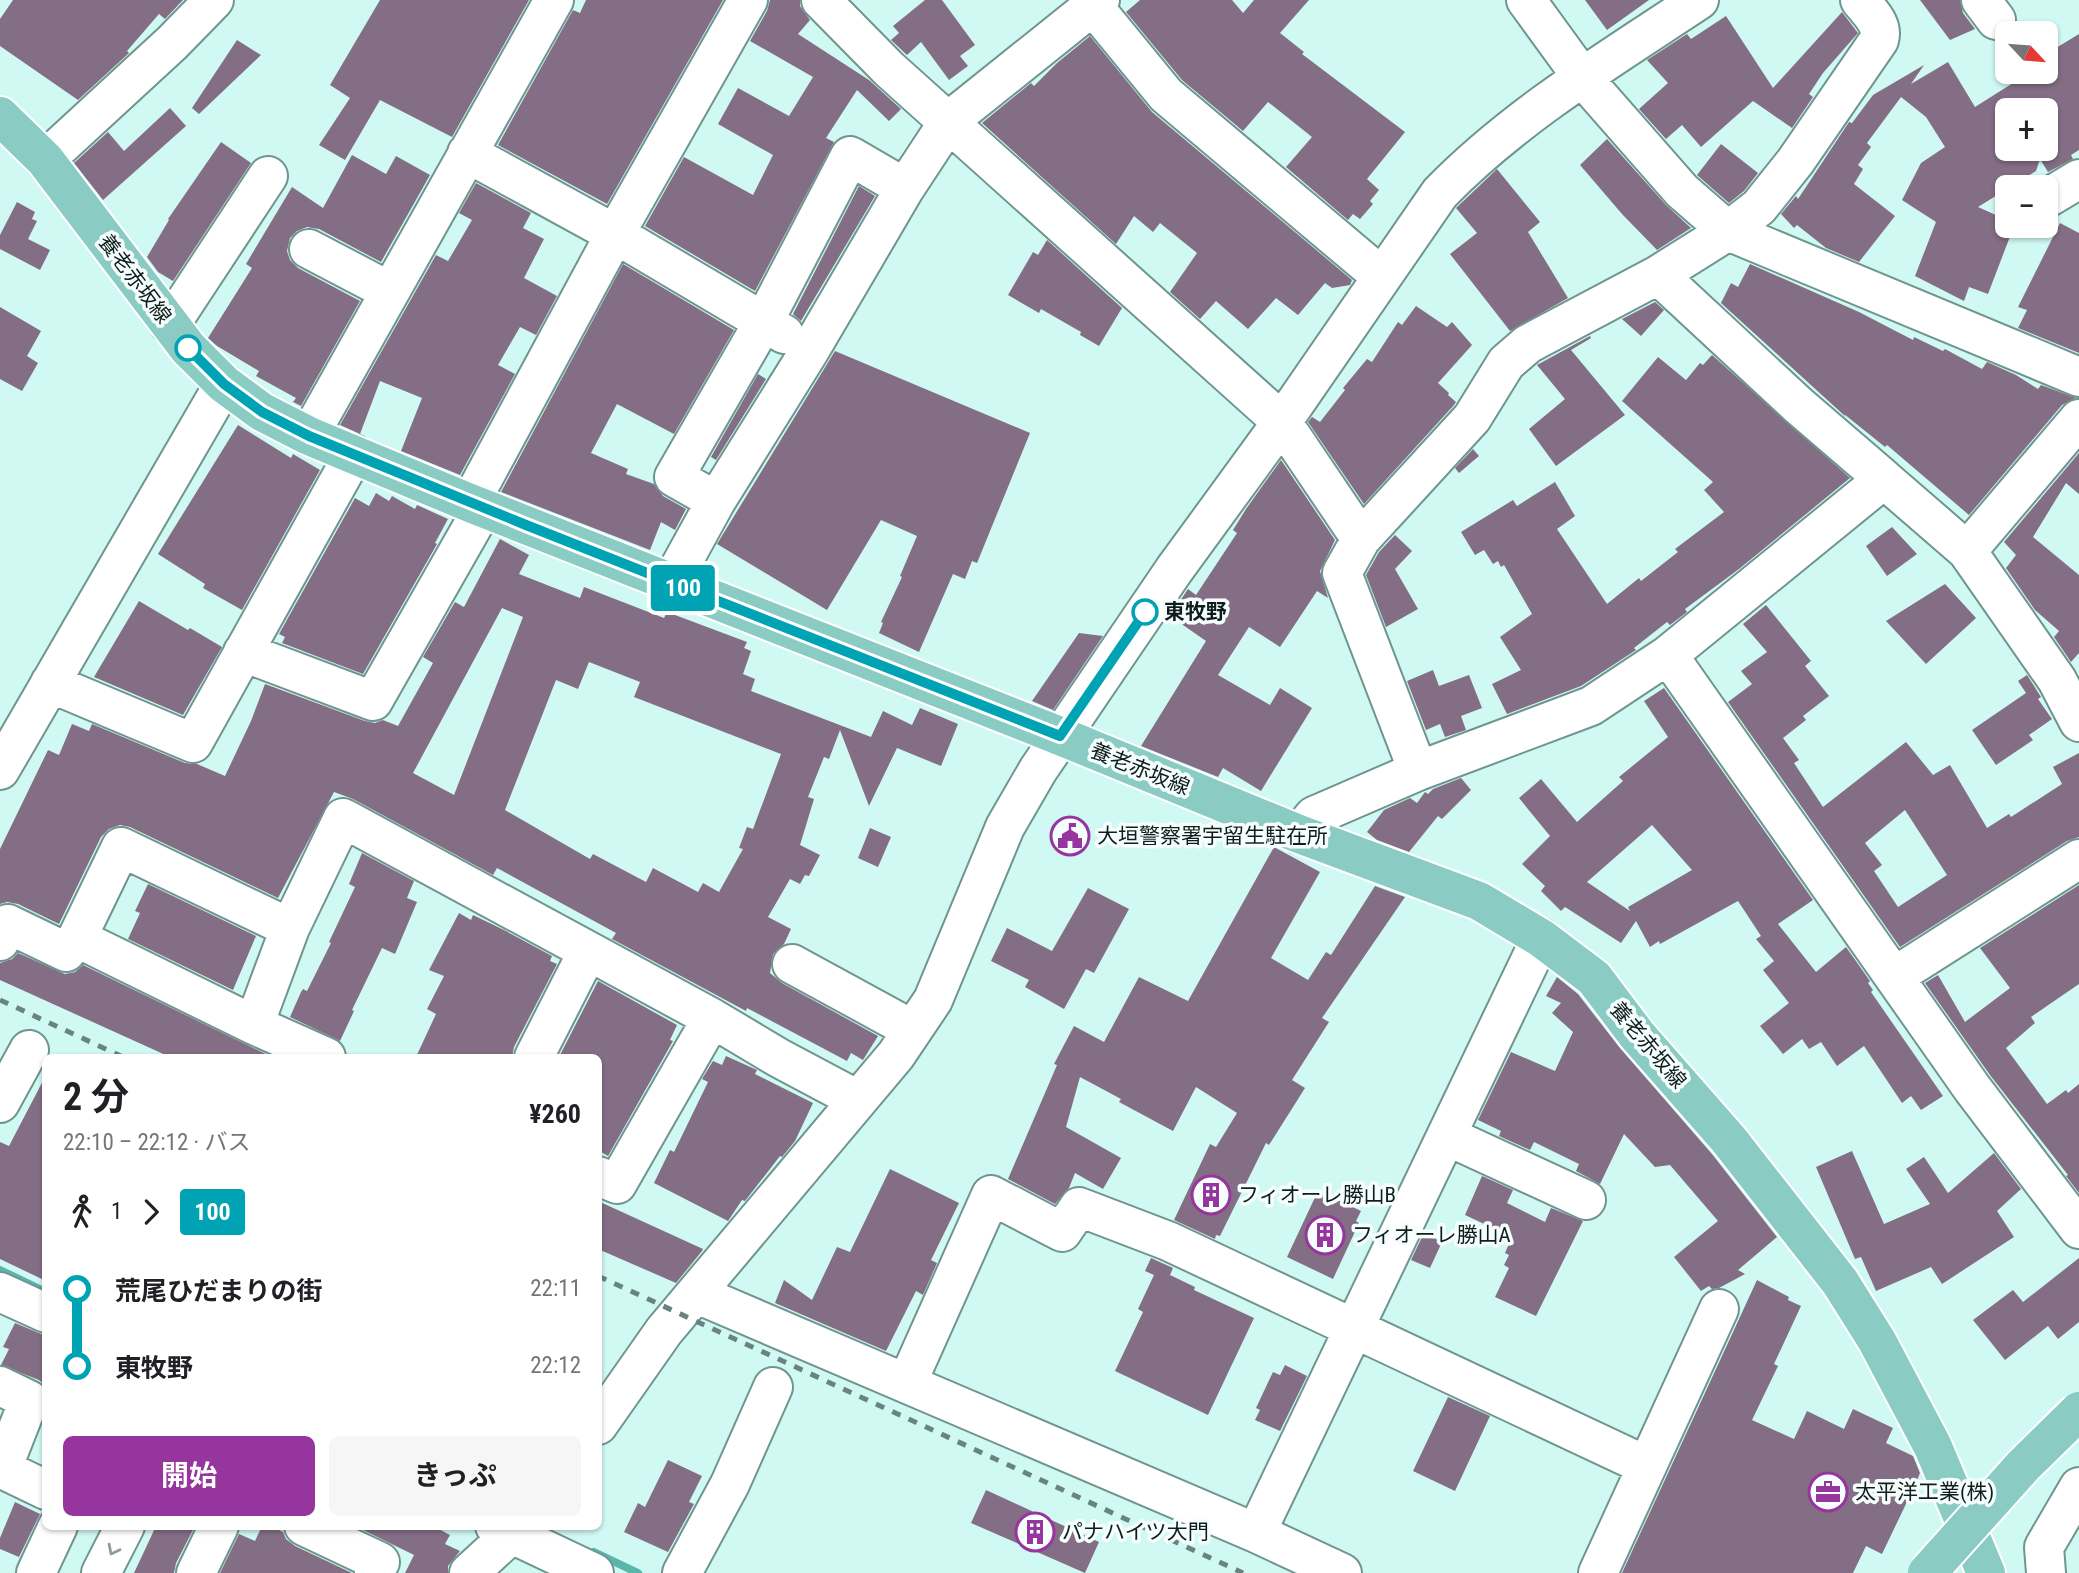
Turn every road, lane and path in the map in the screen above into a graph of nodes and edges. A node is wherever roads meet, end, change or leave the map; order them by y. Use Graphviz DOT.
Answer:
graph roads {
  1 [pos="214,0"];
  2 [pos="554,0"];
  3 [pos="748,0"];
  4 [pos="821,0"];
  5 [pos="1527,0"];
  6 [pos="1699,0"];
  7 [pos="1860,0"];
  8 [pos="1097,3"];
  9 [pos="1582,77"];
  10 [pos="0,116"];
  11 [pos="949,121"];
  12 [pos="467,153"];
  13 [pos="44,160"];
  14 [pos="268,176"];
  15 [pos="905,188"];
  16 [pos="1728,231"];
  17 [pos="615,234"];
  18 [pos="309,249"];
  19 [pos="1658,275"];
  20 [pos="1382,277"];
  21 [pos="389,291"];
  22 [pos="764,321"];
  23 [pos="170,325"];
  24 [pos="810,350"];
  25 [pos="2079,377"];
  26 [pos="224,384"];
  27 [pos="2079,419"];
  28 [pos="1282,422"];
  29 [pos="309,436"];
  30 [pos="354,454"];
  31 [pos="1884,479"];
  32 [pos="716,501"];
  33 [pos="477,506"];
  34 [pos="1361,539"];
  35 [pos="1967,551"];
  36 [pos="671,583"];
  37 [pos="243,652"];
  38 [pos="1668,655"];
  39 [pos="50,683"];
  40 [pos="2079,722"];
  41 [pos="1060,736"];
  42 [pos="0,770"];
  43 [pos="1418,771"];
  44 [pos="1299,834"];
  45 [pos="2079,859"];
  46 [pos="290,928"];
  47 [pos="77,938"];
  48 [pos="1541,938"];
  49 [pos="0,941"];
  50 [pos="588,951"];
  51 [pos="792,964"];
  52 [pos="1895,976"];
  53 [pos="712,1018"];
  54 [pos="254,1025"];
  55 [pos="913,1030"];
  56 [pos="25,1049"];
  57 [pos="319,1054"];
  58 [pos="536,1054"];
  59 [pos="858,1100"];
  60 [pos="0,1103"];
  61 [pos="1447,1136"];
  62 [pos="602,1178"];
  63 [pos="1586,1200"];
  64 [pos="2079,1229"];
  65 [pos="0,1292"];
  66 [pos="697,1294"];
  67 [pos="1719,1309"];
  68 [pos="42,1311"];
  69 [pos="1354,1329"];
  70 [pos="906,1383"];
  71 [pos="0,1386"];
  72 [pos="773,1388"];
  73 [pos="2079,1411"];
  74 [pos="602,1419"];
  75 [pos="1647,1466"];
  76 [pos="1,1469"];
  77 [pos="2079,1487"];
  78 [pos="42,1488"];
  79 [pos="56,1530"];
  80 [pos="123,1530"];
  81 [pos="217,1530"];
  82 [pos="312,1530"];
  83 [pos="510,1530"];
  84 [pos="513,1530"];
  85 [pos="1256,1533"];
  86 [pos="36,1573"];
  87 [pos="101,1573"];
  88 [pos="196,1573"];
  89 [pos="374,1573"];
  90 [pos="469,1573"];
  91 [pos="594,1573"];
  92 [pos="681,1573"];
  93 [pos="1342,1573"];
  94 [pos="1598,1573"];
  95 [pos="1927,1573"];
  96 [pos="1986,1573"];
  97 [pos="2046,1573"];
  1 -- 13 [label="street"];
  2 -- 12 [label="street"];
  3 -- 17 [label="street"];
  4 -- 11 [label="street"];
  5 -- 9 [label="street"];
  6 -- 9 [label="street"];
  7 -- 16 [label="street"];
  8 -- 11 [label="street"];
  8 -- 20 [label="street"];
  9 -- 16 [label="street"];
  9 -- 20 [label="street"];
  10 -- 13 [label="main road, 養老赤坂線"];
  11 -- 15 [label="street"];
  11 -- 28 [label="street"];
  12 -- 17 [label="street"];
  12 -- 21 [label="street"];
  13 -- 23 [label="main road, 養老赤坂線"];
  14 -- 23 [label="street"];
  15 -- 22 [label="street"];
  15 -- 24 [label="street"];
  16 -- 19 [label="street"];
  16 -- 25 [label="street"];
  17 -- 22 [label="street"];
  17 -- 33 [label="street"];
  18 -- 21 [label="street"];
  19 -- 31 [label="street"];
  19 -- 34 [label="street"];
  20 -- 28 [label="street"];
  21 -- 29 [label="street"];
  22 -- 24 [label="street"];
  22 -- 32 [label="street"];
  23 -- 26 [label="main road, 養老赤坂線"];
  24 -- 32 [label="street"];
  26 -- 29 [label="main road, 養老赤坂線"];
  26 -- 39 [label="street"];
  27 -- 35 [label="street"];
  28 -- 34 [label="street"];
  28 -- 41 [label="street"];
  29 -- 30 [label="main road, 養老赤坂線"];
  30 -- 33 [label="main road, 養老赤坂線"];
  30 -- 37 [label="street"];
  31 -- 35 [label="street"];
  31 -- 38 [label="street"];
  32 -- 36 [label="street"];
  33 -- 36 [label="main road, 養老赤坂線"];
  33 -- 37 [label="street"];
  34 -- 43 [label="street"];
  35 -- 40 [label="street"];
  36 -- 41 [label="main road, 養老赤坂線"];
  37 -- 39 [label="street"];
  38 -- 43 [label="street"];
  38 -- 52 [label="street"];
  39 -- 42 [label="street"];
  41 -- 44 [label="main road, 養老赤坂線"];
  41 -- 55 [label="street"];
  43 -- 44 [label="street"];
  44 -- 48 [label="main road, 養老赤坂線"];
  45 -- 52 [label="street"];
  46 -- 47 [label="street"];
  46 -- 50 [label="street"];
  46 -- 54 [label="street"];
  47 -- 49 [label="street"];
  47 -- 54 [label="street"];
  48 -- 61 [label="street"];
  48 -- 96 [label="main road, 養老赤坂線"];
  50 -- 53 [label="street"];
  50 -- 58 [label="street"];
  51 -- 55 [label="street"];
  52 -- 64 [label="street"];
  53 -- 59 [label="street"];
  53 -- 62 [label="street"];
  54 -- 57 [label="street"];
  55 -- 59 [label="street"];
  56 -- 60 [label="street"];
  59 -- 66 [label="street"];
  61 -- 63 [label="street"];
  61 -- 69 [label="street"];
  65 -- 68 [label="street"];
  66 -- 70 [label="street"];
  66 -- 74 [label="street"];
  67 -- 75 [label="street"];
  69 -- 70 [label="street"];
  69 -- 75 [label="street"];
  69 -- 85 [label="street"];
  70 -- 85 [label="street"];
  71 -- 76 [label="street"];
  72 -- 92 [label="street"];
  73 -- 95 [label="main road, bridge"];
  75 -- 94 [label="street"];
  76 -- 78 [label="street"];
  77 -- 97 [label="street"];
  79 -- 86 [label="street"];
  80 -- 87 [label="street, one-way"];
  81 -- 88 [label="street"];
  82 -- 89 [label="street"];
  83 -- 90 [label="street"];
  84 -- 91 [label="street"];
  85 -- 93 [label="street"];
}
